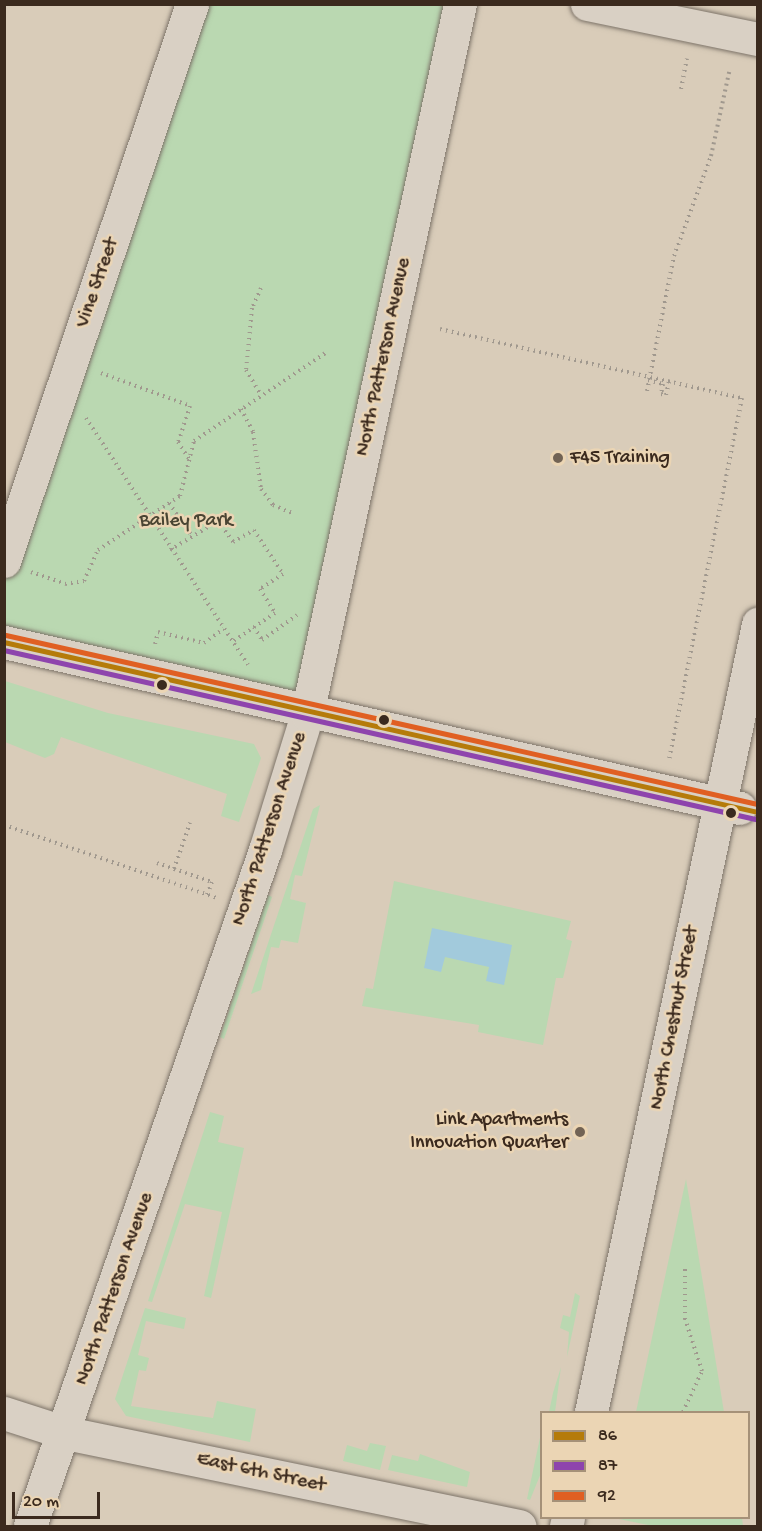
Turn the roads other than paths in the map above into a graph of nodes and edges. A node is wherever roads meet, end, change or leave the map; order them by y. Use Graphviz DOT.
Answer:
graph roads {
  1 [pos="192,4"];
  2 [pos="460,4"];
  3 [pos="587,4"];
  4 [pos="758,39"];
  5 [pos="19,566"];
  6 [pos="758,624"];
  7 [pos="4,642"];
  8 [pos="307,714"];
  9 [pos="730,806"];
  10 [pos="591,1411"];
  11 [pos="4,1413"];
  12 [pos="66,1433"];
  13 [pos="30,1527"];
  14 [pos="520,1527"];
  1 -- 5 [label="main road, Vine Street"];
  2 -- 8 [label="main road, North Patterson Avenue"];
  3 -- 4 [label="main road"];
  6 -- 9 [label="main road, North Chestnut Street"];
  7 -- 8 [label="main road"];
  8 -- 9 [label="main road"];
  8 -- 12 [label="main road, North Patterson Avenue"];
  9 -- 10 [label="main road, North Chestnut Street"];
  11 -- 12 [label="main road, East 6th Street"];
  12 -- 13 [label="main road, North Patterson Avenue"];
  12 -- 14 [label="main road, East 6th Street"];
}
